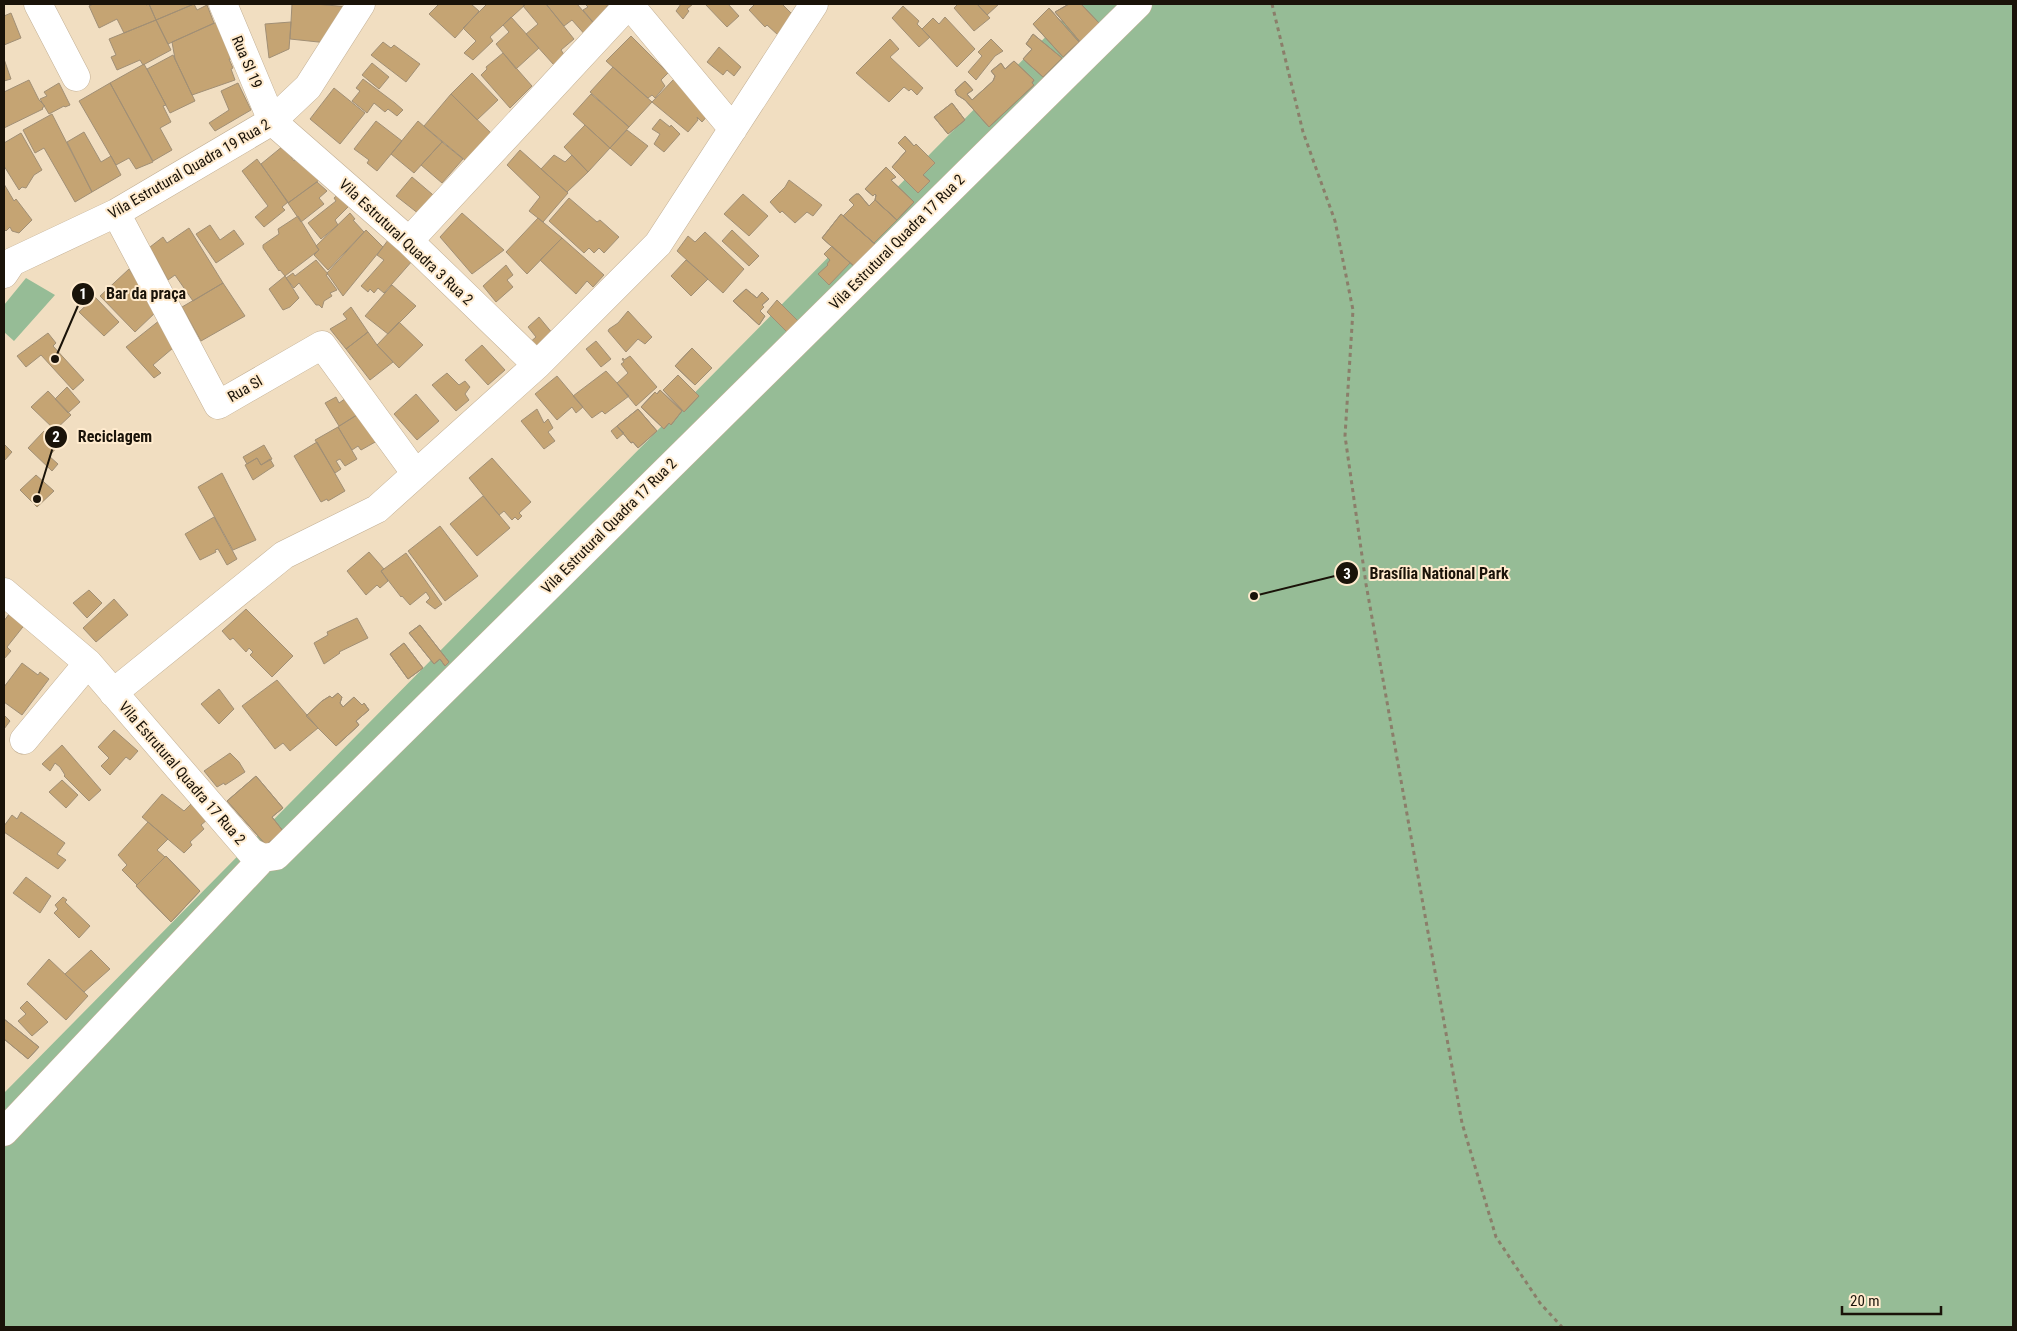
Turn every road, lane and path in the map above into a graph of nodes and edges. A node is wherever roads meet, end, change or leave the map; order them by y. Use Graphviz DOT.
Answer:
graph roads {
  1 [pos="38,4"];
  2 [pos="223,4"];
  3 [pos="361,4"];
  4 [pos="814,4"];
  5 [pos="1138,4"];
  6 [pos="1272,4"];
  7 [pos="76,77"];
  8 [pos="272,121"];
  9 [pos="732,129"];
  10 [pos="116,213"];
  11 [pos="409,241"];
  12 [pos="7,262"];
  13 [pos="537,365"];
  14 [pos="416,474"];
  15 [pos="4,592"];
  16 [pos="88,664"];
  17 [pos="113,693"];
  18 [pos="24,740"];
  19 [pos="263,858"];
  20 [pos="4,1132"];
  21 [pos="1562,1327"];
  1 -- 7 [label="street"];
  2 -- 8 [label="street, Rua Sl 19"];
  3 -- 8 [label="street, Vila Estrutural Quadra 19 Rua 2"];
  4 -- 9 [label="street"];
  5 -- 19 [label="street, Vila Estrutural Quadra 17 Rua 2"];
  6 -- 21 [label="path"];
  8 -- 10 [label="street, Vila Estrutural Quadra 19 Rua 2"];
  8 -- 11 [label="street, Vila Estrutural Quadra 3 Rua 2"];
  9 -- 11 [label="street"];
  9 -- 13 [label="street"];
  10 -- 12 [label="street, Vila Estrutural Quadra 19 Rua 2"];
  10 -- 14 [label="street, Rua Sl"];
  11 -- 13 [label="street, Vila Estrutural Quadra 3 Rua 2"];
  13 -- 14 [label="street"];
  14 -- 17 [label="street"];
  15 -- 16 [label="street, Vila Estrutural Quadra 17 Rua 2"];
  16 -- 17 [label="street, Vila Estrutural Quadra 17 Rua 2"];
  16 -- 18 [label="street"];
  17 -- 19 [label="street, Vila Estrutural Quadra 17 Rua 2"];
  19 -- 20 [label="street"];
}
